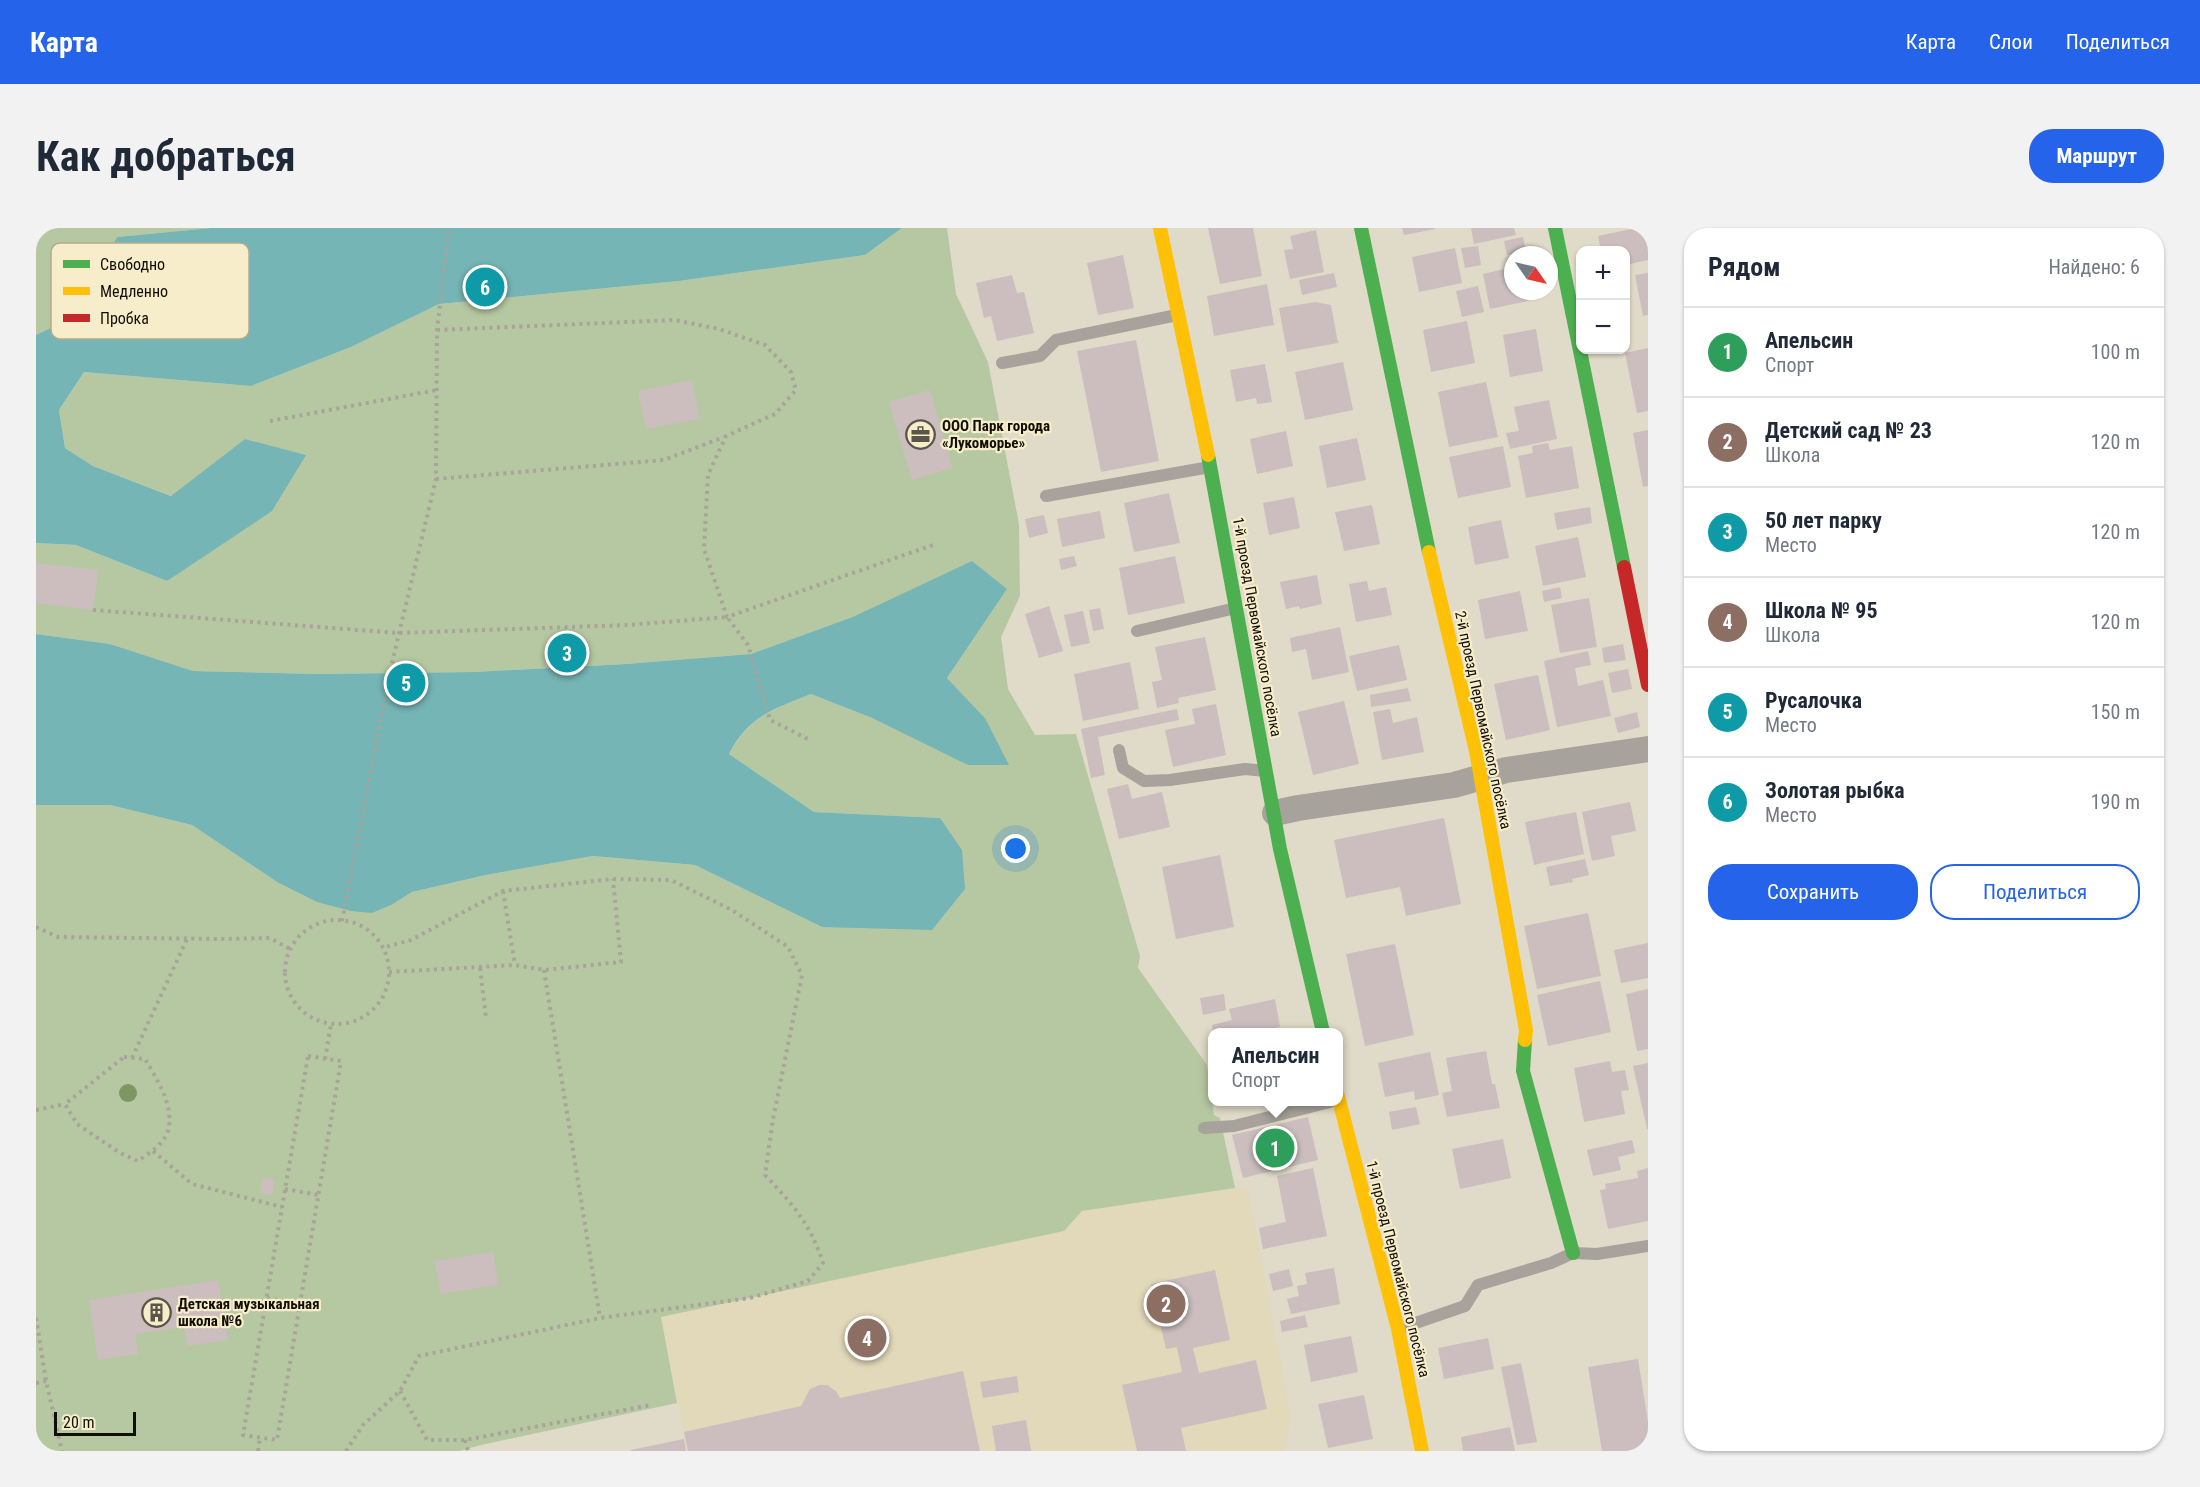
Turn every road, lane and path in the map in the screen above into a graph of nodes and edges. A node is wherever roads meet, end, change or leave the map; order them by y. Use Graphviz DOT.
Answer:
graph roads {
  1 [pos="40,228"];
  2 [pos="449,228"];
  3 [pos="1160,228"];
  4 [pos="1361,228"];
  5 [pos="1555,228"];
  6 [pos="36,231"];
  7 [pos="1178,315"];
  8 [pos="437,330"];
  9 [pos="1002,363"];
  10 [pos="437,390"];
  11 [pos="270,421"];
  12 [pos="726,436"];
  13 [pos="1211,467"];
  14 [pos="436,479"];
  15 [pos="1046,496"];
  16 [pos="933,544"];
  17 [pos="1237,608"];
  18 [pos="93,610"];
  19 [pos="727,617"];
  20 [pos="1137,631"];
  21 [pos="399,633"];
  22 [pos="1648,685"];
  23 [pos="810,740"];
  24 [pos="1648,749"];
  25 [pos="1119,750"];
  26 [pos="1267,771"];
  27 [pos="1480,777"];
  28 [pos="1275,813"];
  29 [pos="613,879"];
  30 [pos="503,891"];
  31 [pos="343,918"];
  32 [pos="36,927"];
  33 [pos="187,939"];
  34 [pos="382,948"];
  35 [pos="290,949"];
  36 [pos="515,965"];
  37 [pos="480,968"];
  38 [pos="544,970"];
  39 [pos="389,972"];
  40 [pos="486,1018"];
  41 [pos="331,1024"];
  42 [pos="1322,1028"];
  43 [pos="132,1058"];
  44 [pos="325,1059"];
  45 [pos="65,1104"];
  46 [pos="1311,1106"];
  47 [pos="1340,1106"];
  48 [pos="36,1110"];
  49 [pos="1204,1128"];
  50 [pos="153,1151"];
  51 [pos="285,1189"];
  52 [pos="319,1195"];
  53 [pos="282,1207"];
  54 [pos="1648,1246"];
  55 [pos="1573,1253"];
  56 [pos="267,1298"];
  57 [pos="300,1304"];
  58 [pos="36,1318"];
  59 [pos="600,1318"];
  60 [pos="1398,1329"];
  61 [pos="46,1381"];
  62 [pos="36,1383"];
  63 [pos="400,1391"];
  64 [pos="651,1405"];
  65 [pos="260,1438"];
  66 [pos="465,1440"];
  67 [pos="62,1451"];
  68 [pos="258,1451"];
  69 [pos="346,1451"];
  70 [pos="468,1451"];
  71 [pos="1422,1451"];
  1 -- 6 [label="path"];
  2 -- 8 [label="path"];
  3 -- 7 [label="street, 1-й проезд Первомайского посёлка"];
  4 -- 27 [label="street, 2-й проезд Первомайского посёлка"];
  5 -- 22 [label="street"];
  7 -- 9 [label="lane"];
  7 -- 13 [label="street, 1-й проезд Первомайского посёлка"];
  8 -- 10 [label="path"];
  8 -- 12 [label="path"];
  10 -- 11 [label="path"];
  10 -- 14 [label="path"];
  12 -- 14 [label="path"];
  12 -- 19 [label="path"];
  13 -- 15 [label="lane"];
  13 -- 17 [label="street, 1-й проезд Первомайского посёлка"];
  14 -- 21 [label="path"];
  16 -- 19 [label="path"];
  17 -- 20 [label="lane"];
  17 -- 26 [label="street, 1-й проезд Первомайского посёлка"];
  18 -- 21 [label="path"];
  19 -- 21 [label="path"];
  19 -- 23 [label="path"];
  21 -- 31 [label="path"];
  24 -- 27 [label="street"];
  25 -- 26 [label="lane"];
  26 -- 28 [label="street, 1-й проезд Первомайского посёлка"];
  27 -- 28 [label="street"];
  27 -- 55 [label="street, 2-й проезд Первомайского посёлка"];
  28 -- 42 [label="street, 1-й проезд Первомайского посёлка"];
  29 -- 30 [label="path"];
  29 -- 38 [label="path"];
  29 -- 59 [label="path"];
  30 -- 34 [label="path"];
  30 -- 36 [label="path"];
  31 -- 34 [label="path"];
  31 -- 35 [label="path"];
  32 -- 33 [label="path"];
  33 -- 35 [label="path"];
  33 -- 43 [label="path"];
  34 -- 39 [label="path"];
  35 -- 41 [label="path"];
  36 -- 37 [label="path"];
  36 -- 38 [label="path"];
  37 -- 39 [label="path"];
  37 -- 40 [label="path"];
  38 -- 59 [label="path"];
  39 -- 41 [label="path"];
  41 -- 44 [label="path"];
  43 -- 45 [label="path"];
  43 -- 50 [label="path"];
  44 -- 51 [label="path"];
  44 -- 52 [label="path"];
  45 -- 48 [label="path"];
  45 -- 50 [label="path"];
  46 -- 49 [label="lane"];
  47 -- 60 [label="street, 1-й проезд Первомайского посёлка"];
  50 -- 53 [label="path"];
  51 -- 52 [label="path"];
  51 -- 53 [label="path"];
  52 -- 57 [label="path"];
  53 -- 56 [label="path"];
  54 -- 55 [label="lane"];
  55 -- 60 [label="lane"];
  56 -- 57 [label="path"];
  56 -- 65 [label="path"];
  57 -- 65 [label="path"];
  58 -- 61 [label="path"];
  59 -- 63 [label="path"];
  60 -- 71 [label="street, 1-й проезд Первомайского посёлка"];
  61 -- 62 [label="path"];
  61 -- 67 [label="path"];
  63 -- 66 [label="path"];
  63 -- 69 [label="path"];
  64 -- 66 [label="path"];
  65 -- 68 [label="path"];
  66 -- 70 [label="path"];
}
